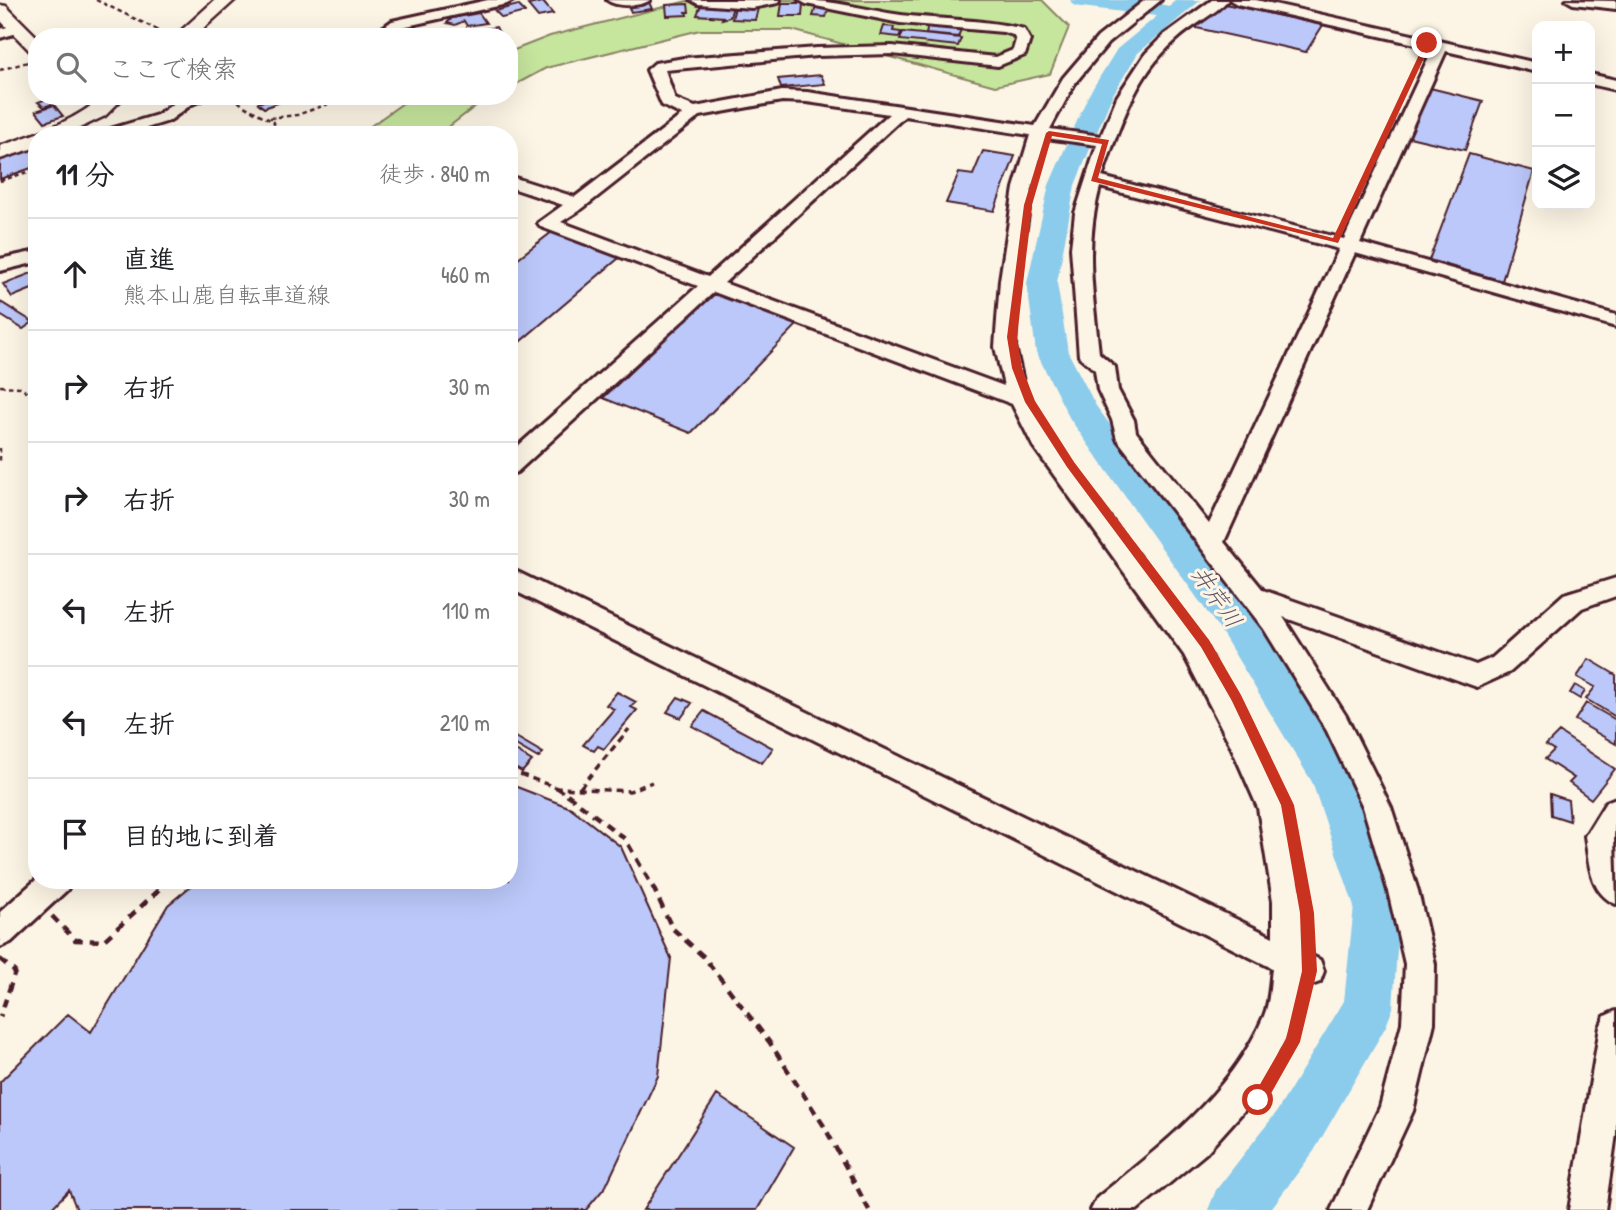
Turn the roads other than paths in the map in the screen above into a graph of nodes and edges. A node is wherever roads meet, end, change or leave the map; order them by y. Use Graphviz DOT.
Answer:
graph roads {
  1 [pos="226,0"];
  2 [pos="508,0"];
  3 [pos="617,0"];
  4 [pos="643,0"];
  5 [pos="698,0"];
  6 [pos="773,0"];
  7 [pos="806,0"];
  8 [pos="1221,0"];
  9 [pos="1237,0"];
  10 [pos="1573,0"];
  11 [pos="1149,4"];
  12 [pos="1616,5"];
  13 [pos="0,10"];
  14 [pos="193,28"];
  15 [pos="394,28"];
  16 [pos="19,29"];
  17 [pos="0,34"];
  18 [pos="28,38"];
  19 [pos="1434,45"];
  20 [pos="1532,66"];
  21 [pos="1595,80"];
  22 [pos="1616,85"];
  23 [pos="91,105"];
  24 [pos="105,105"];
  25 [pos="181,105"];
  26 [pos="98,112"];
  27 [pos="695,112"];
  28 [pos="901,112"];
  29 [pos="68,126"];
  30 [pos="99,126"];
  31 [pos="136,126"];
  32 [pos="1039,133"];
  33 [pos="1104,141"];
  34 [pos="28,143"];
  35 [pos="0,153"];
  36 [pos="1093,180"];
  37 [pos="518,184"];
  38 [pos="576,204"];
  39 [pos="1341,244"];
  40 [pos="28,258"];
  41 [pos="0,265"];
  42 [pos="711,284"];
  43 [pos="1616,321"];
  44 [pos="1089,356"];
  45 [pos="1019,399"];
  46 [pos="1104,416"];
  47 [pos="518,459"];
  48 [pos="1205,536"];
  49 [pos="518,581"];
  50 [pos="1616,587"];
  51 [pos="1254,597"];
  52 [pos="1616,811"];
  53 [pos="46,890"];
  54 [pos="1616,890"];
  55 [pos="0,932"];
  56 [pos="1299,966"];
  57 [pos="1616,1027"];
  58 [pos="1109,1210"];
  59 [pos="1349,1210"];
  60 [pos="1587,1210"];
  1 -- 14 [label="street"];
  2 -- 15 [label="street"];
  3 -- 4 [label="street"];
  5 -- 6 [label="street"];
  7 -- 27 [label="street"];
  8 -- 33 [label="street"];
  9 -- 19 [label="street"];
  10 -- 12 [label="street"];
  11 -- 32 [label="street"];
  13 -- 16 [label="street"];
  16 -- 17 [label="street"];
  16 -- 18 [label="street"];
  19 -- 20 [label="street"];
  19 -- 39 [label="street"];
  21 -- 22 [label="street"];
  23 -- 26 [label="street"];
  24 -- 26 [label="street"];
  25 -- 31 [label="street"];
  26 -- 29 [label="street"];
  26 -- 30 [label="street"];
  27 -- 28 [label="street"];
  27 -- 38 [label="street"];
  28 -- 32 [label="street"];
  28 -- 42 [label="street"];
  32 -- 33 [label="street"];
  32 -- 45 [label="street"];
  33 -- 36 [label="street"];
  34 -- 35 [label="street"];
  36 -- 39 [label="street"];
  36 -- 44 [label="street"];
  37 -- 38 [label="street"];
  38 -- 42 [label="street"];
  39 -- 43 [label="street"];
  39 -- 48 [label="street"];
  40 -- 41 [label="street"];
  42 -- 45 [label="street"];
  42 -- 47 [label="street"];
  44 -- 46 [label="street"];
  44 -- 48 [label="street"];
  45 -- 56 [label="street"];
  48 -- 51 [label="street"];
  49 -- 56 [label="street"];
  50 -- 51 [label="street"];
  51 -- 59 [label="street"];
  52 -- 54 [label="street"];
  53 -- 55 [label="street"];
  56 -- 58 [label="street"];
  57 -- 60 [label="street"];
}
